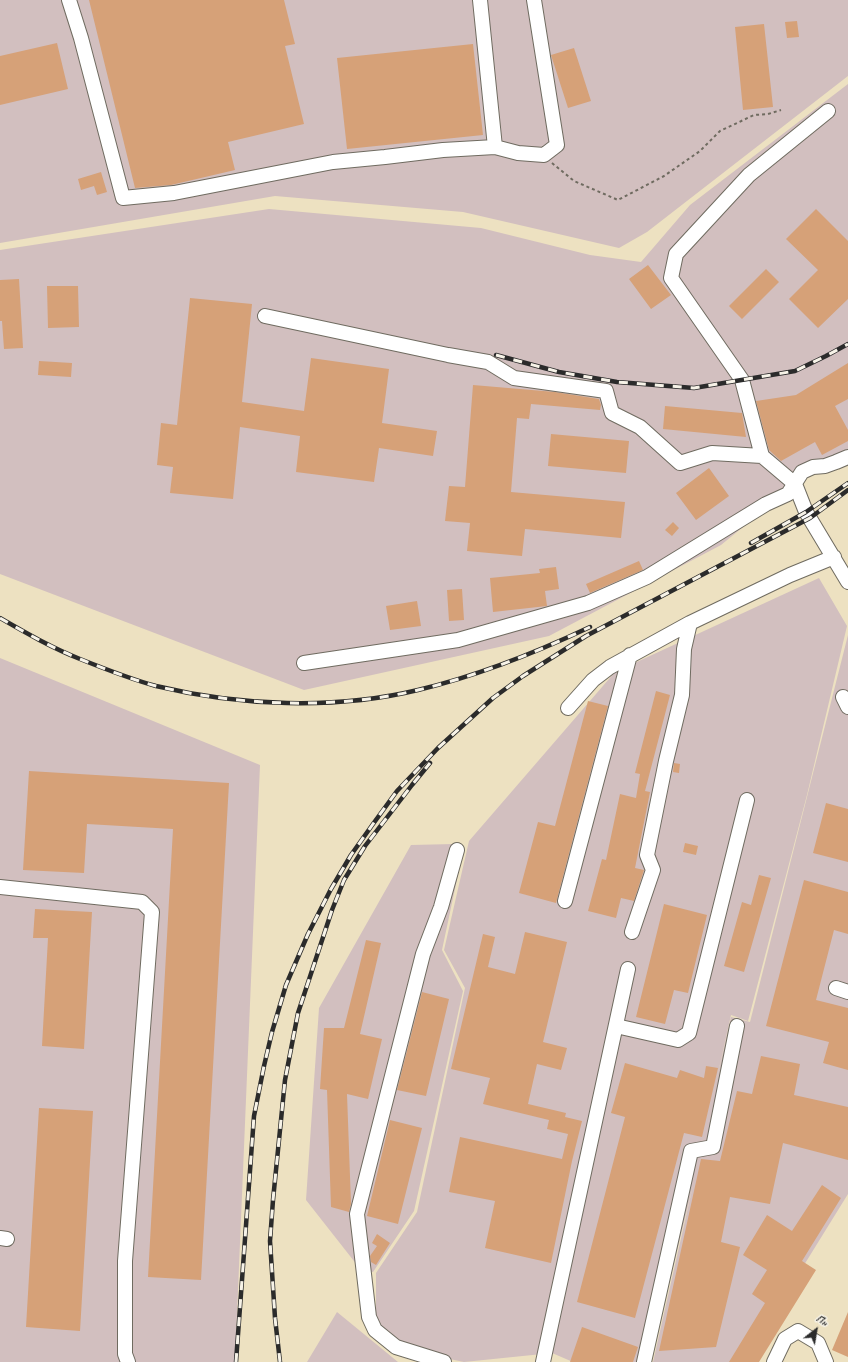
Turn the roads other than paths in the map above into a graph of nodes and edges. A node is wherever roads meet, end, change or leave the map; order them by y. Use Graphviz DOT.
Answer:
graph roads {
  1 [pos="69,0"];
  2 [pos="480,0"];
  3 [pos="534,0"];
  4 [pos="828,111"];
  5 [pos="495,147"];
  6 [pos="265,316"];
  7 [pos="762,456"];
  8 [pos="848,457"];
  9 [pos="795,484"];
  10 [pos="834,557"];
  11 [pos="848,582"];
  12 [pos="690,623"];
  13 [pos="630,656"];
  14 [pos="304,663"];
  15 [pos="568,708"];
  16 [pos="747,800"];
  17 [pos="457,850"];
  18 [pos="0,887"];
  19 [pos="565,900"];
  20 [pos="632,932"];
  21 [pos="628,969"];
  22 [pos="616,1026"];
  23 [pos="737,1026"];
  24 [pos="128,1362"];
  25 [pos="444,1362"];
  26 [pos="543,1362"];
  27 [pos="644,1362"];
  28 [pos="774,1362"];
  29 [pos="826,1362"];
  1 -- 5 [label="street"];
  2 -- 5 [label="street"];
  3 -- 5 [label="street"];
  4 -- 7 [label="street"];
  6 -- 7 [label="street"];
  7 -- 9 [label="street"];
  8 -- 9 [label="street"];
  9 -- 10 [label="street"];
  9 -- 14 [label="street"];
  10 -- 11 [label="street"];
  10 -- 12 [label="street"];
  12 -- 13 [label="street"];
  12 -- 20 [label="street"];
  13 -- 15 [label="street"];
  13 -- 19 [label="street"];
  16 -- 22 [label="street"];
  17 -- 25 [label="street"];
  18 -- 24 [label="street"];
  21 -- 22 [label="street"];
  22 -- 26 [label="street"];
  23 -- 27 [label="street"];
  28 -- 29 [label="street"];
}
